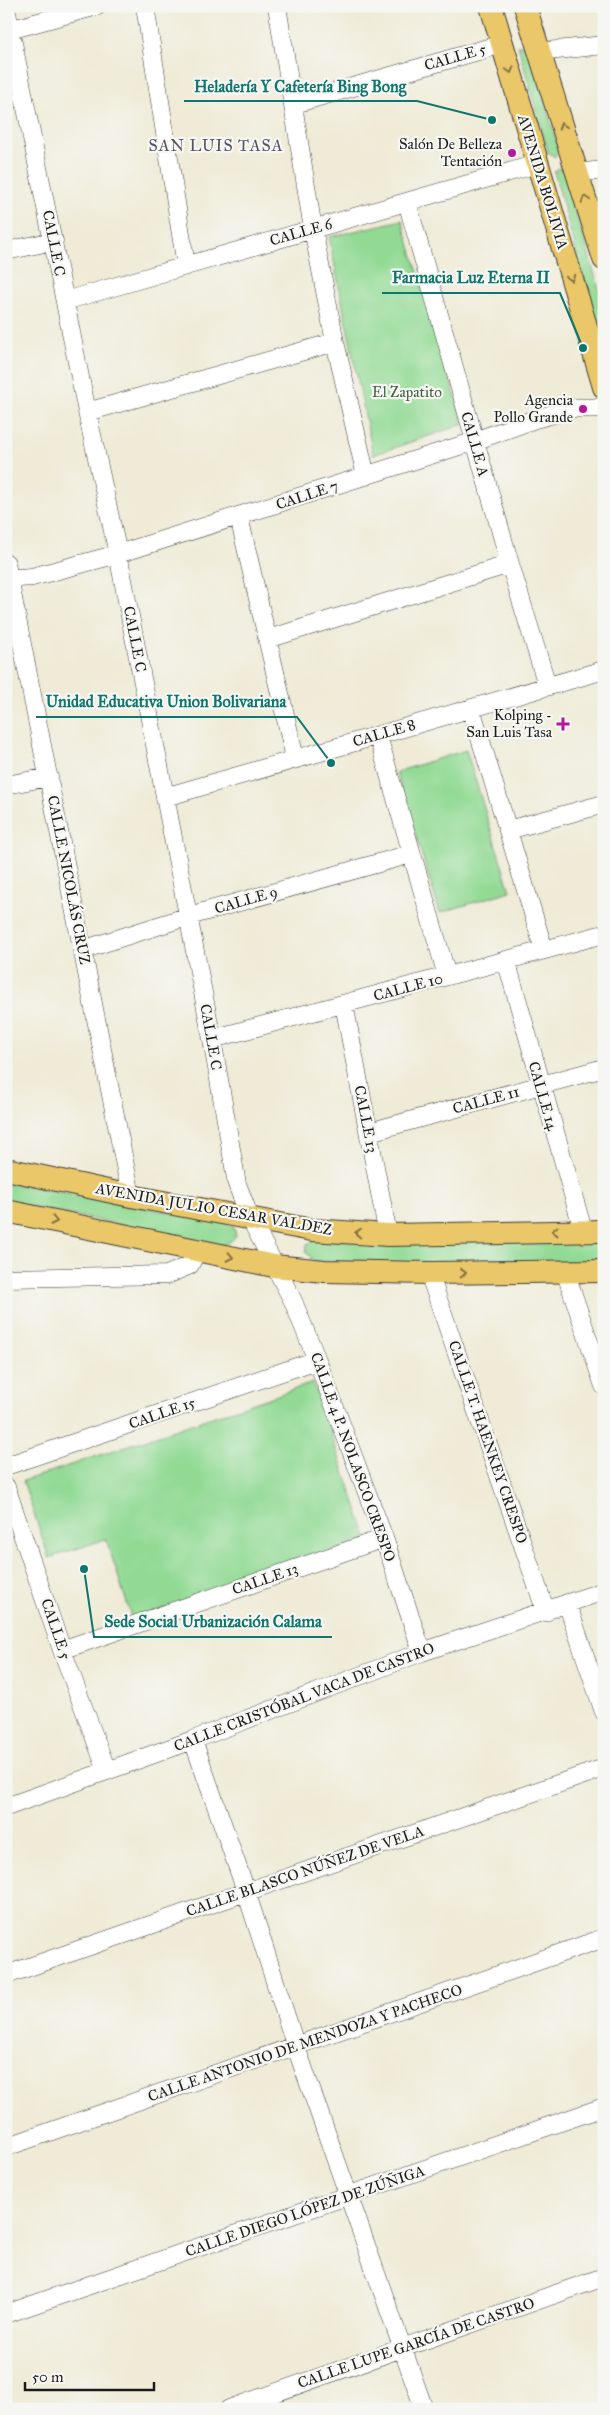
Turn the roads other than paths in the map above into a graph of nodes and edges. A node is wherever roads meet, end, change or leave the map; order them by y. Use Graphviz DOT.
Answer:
graph roads {
  1 [pos="97,6"];
  2 [pos="145,6"];
  3 [pos="277,6"];
  4 [pos="491,6"];
  5 [pos="525,6"];
  6 [pos="6,8"];
  7 [pos="8,30"];
  8 [pos="502,44"];
  9 [pos="604,46"];
  10 [pos="538,52"];
  11 [pos="294,104"];
  12 [pos="537,164"];
  13 [pos="604,170"];
  14 [pos="576,172"];
  15 [pos="407,202"];
  16 [pos="313,229"];
  17 [pos="54,241"];
  18 [pos="6,251"];
  19 [pos="604,259"];
  20 [pos="186,266"];
  21 [pos="65,300"];
  22 [pos="335,342"];
  23 [pos="604,387"];
  24 [pos="604,408"];
  25 [pos="87,412"];
  26 [pos="475,442"];
  27 [pos="366,476"];
  28 [pos="240,517"];
  29 [pos="118,554"];
  30 [pos="510,564"];
  31 [pos="7,574"];
  32 [pos="268,639"];
  33 [pos="604,670"];
  34 [pos="546,685"];
  35 [pos="471,708"];
  36 [pos="378,736"];
  37 [pos="295,758"];
  38 [pos="49,777"];
  39 [pos="6,785"];
  40 [pos="165,797"];
  41 [pos="604,804"];
  42 [pos="508,830"];
  43 [pos="411,854"];
  44 [pos="189,916"];
  45 [pos="604,934"];
  46 [pos="82,950"];
  47 [pos="544,950"];
  48 [pos="506,960"];
  49 [pos="447,976"];
  50 [pos="344,1004"];
  51 [pos="212,1039"];
  52 [pos="604,1068"];
  53 [pos="540,1086"];
  54 [pos="369,1132"];
  55 [pos="6,1169"];
  56 [pos="131,1196"];
  57 [pos="6,1211"];
  58 [pos="250,1218"];
  59 [pos="593,1231"];
  60 [pos="388,1235"];
  61 [pos="197,1250"];
  62 [pos="274,1266"];
  63 [pos="565,1271"];
  64 [pos="604,1271"];
  65 [pos="429,1273"];
  66 [pos="6,1278"];
  67 [pos="317,1360"];
  68 [pos="604,1386"];
  69 [pos="6,1466"];
  70 [pos="6,1487"];
  71 [pos="14,1530"];
  72 [pos="384,1538"];
  73 [pos="604,1591"];
  74 [pos="567,1603"];
  75 [pos="546,1612"];
  76 [pos="62,1650"];
  77 [pos="422,1652"];
  78 [pos="604,1712"];
  79 [pos="193,1740"];
  80 [pos="604,1768"];
  81 [pos="107,1771"];
  82 [pos="6,1807"];
  83 [pos="246,1891"];
  84 [pos="604,1938"];
  85 [pos="6,1975"];
  86 [pos="296,2047"];
  87 [pos="604,2107"];
  88 [pos="6,2147"];
  89 [pos="350,2195"];
  90 [pos="604,2277"];
  91 [pos="6,2314"];
  92 [pos="402,2349"];
  93 [pos="229,2409"];
  94 [pos="424,2409"];
  1 -- 7 [label="street"];
  2 -- 20 [label="street"];
  3 -- 11 [label="street"];
  4 -- 8 [label="main road, AVENIDA BOLIVIA"];
  5 -- 10 [label="main road"];
  6 -- 7 [label="street, CALLE C"];
  7 -- 17 [label="street, CALLE C"];
  8 -- 11 [label="street, CALLE 5"];
  8 -- 12 [label="main road, AVENIDA BOLIVIA, one-way"];
  9 -- 10 [label="street"];
  14 -- 10 [label="main road, one-way"];
  11 -- 16 [label="street"];
  12 -- 15 [label="street, CALLE 6"];
  12 -- 23 [label="main road, AVENIDA BOLIVIA, one-way"];
  13 -- 14 [label="street"];
  19 -- 14 [label="main road, one-way"];
  15 -- 16 [label="street, CALLE 6"];
  15 -- 26 [label="street, CALLE A"];
  16 -- 20 [label="street, CALLE 6"];
  16 -- 22 [label="street"];
  17 -- 18 [label="street"];
  17 -- 21 [label="street, CALLE C"];
  20 -- 21 [label="street, CALLE 6"];
  21 -- 25 [label="street, CALLE C"];
  22 -- 25 [label="street"];
  22 -- 27 [label="street"];
  24 -- 26 [label="street, CALLE 7"];
  25 -- 29 [label="street, CALLE C"];
  26 -- 27 [label="street, CALLE 7"];
  26 -- 30 [label="street, CALLE A"];
  27 -- 28 [label="street, CALLE 7"];
  28 -- 29 [label="street, CALLE 7"];
  28 -- 32 [label="street"];
  29 -- 31 [label="street, CALLE 7"];
  29 -- 40 [label="street, CALLE C"];
  30 -- 32 [label="street"];
  30 -- 34 [label="street, CALLE A"];
  31 -- 38 [label="street, CALLE NICOLÁS CRUZ"];
  32 -- 37 [label="street"];
  33 -- 34 [label="street, CALLE 8"];
  34 -- 35 [label="street, CALLE 8"];
  35 -- 36 [label="street, CALLE 8"];
  35 -- 42 [label="street"];
  36 -- 37 [label="street, CALLE 8"];
  36 -- 43 [label="street"];
  37 -- 40 [label="street, CALLE 8"];
  38 -- 39 [label="street"];
  38 -- 46 [label="street, CALLE NICOLÁS CRUZ"];
  40 -- 44 [label="street, CALLE C"];
  41 -- 42 [label="street"];
  42 -- 47 [label="street"];
  43 -- 44 [label="street, CALLE 9"];
  43 -- 49 [label="street"];
  44 -- 46 [label="street, CALLE 9"];
  44 -- 51 [label="street, CALLE C"];
  45 -- 47 [label="street, CALLE 10"];
  46 -- 56 [label="street, CALLE NICOLÁS CRUZ"];
  47 -- 48 [label="street, CALLE 10"];
  48 -- 49 [label="street, CALLE 10"];
  48 -- 53 [label="street, CALLE 14"];
  49 -- 50 [label="street, CALLE 10"];
  50 -- 51 [label="street, CALLE 10"];
  50 -- 54 [label="street, CALLE 13"];
  51 -- 58 [label="street, CALLE C"];
  52 -- 53 [label="street, CALLE 11"];
  53 -- 54 [label="street, CALLE 11"];
  53 -- 59 [label="street, CALLE 14"];
  54 -- 60 [label="street, CALLE 13"];
  55 -- 56 [label="main road, AVENIDA JULIO CESAR VALDEZ"];
  56 -- 58 [label="main road, AVENIDA JULIO CESAR VALDEZ"];
  57 -- 61 [label="main road, one-way"];
  60 -- 58 [label="main road, AVENIDA JULIO CESAR VALDEZ, one-way"];
  58 -- 62 [label="street, CALLE C"];
  59 -- 60 [label="main road, AVENIDA JULIO CESAR VALDEZ, one-way"];
  61 -- 62 [label="main road, one-way"];
  61 -- 66 [label="street"];
  62 -- 65 [label="main road"];
  62 -- 67 [label="street, CALLE 4 P. NOLASCO CRESPO"];
  63 -- 64 [label="main road"];
  65 -- 63 [label="main road, one-way"];
  63 -- 68 [label="street"];
  65 -- 75 [label="street, CALLE T. HAENKEY CRESPO"];
  67 -- 69 [label="street, CALLE 15"];
  67 -- 72 [label="street, CALLE 4 P. NOLASCO CRESPO"];
  70 -- 71 [label="street, CALLE 5"];
  71 -- 76 [label="street, CALLE 5"];
  72 -- 76 [label="street, CALLE 13"];
  72 -- 77 [label="street, CALLE 4 P. NOLASCO CRESPO"];
  73 -- 74 [label="street, CALLE CRISTÓBAL VACA DE CASTRO"];
  74 -- 75 [label="street, CALLE CRISTÓBAL VACA DE CASTRO"];
  74 -- 78 [label="street"];
  75 -- 77 [label="street, CALLE CRISTÓBAL VACA DE CASTRO"];
  76 -- 81 [label="street, CALLE 5"];
  77 -- 79 [label="street, CALLE CRISTÓBAL VACA DE CASTRO"];
  79 -- 81 [label="street, CALLE CRISTÓBAL VACA DE CASTRO"];
  79 -- 83 [label="street"];
  80 -- 83 [label="street, CALLE BLASCO NÚÑEZ DE VELA"];
  81 -- 82 [label="street, CALLE CRISTÓBAL VACA DE CASTRO"];
  83 -- 85 [label="street, CALLE BLASCO NÚÑEZ DE VELA"];
  83 -- 86 [label="street"];
  84 -- 86 [label="street, CALLE ANTONIO DE MENDOZA Y PACHECO"];
  86 -- 88 [label="street, CALLE ANTONIO DE MENDOZA Y PACHECO"];
  86 -- 89 [label="street"];
  87 -- 89 [label="street, CALLE DIEGO LÓPEZ DE ZÚÑIGA"];
  89 -- 91 [label="street, CALLE DIEGO LÓPEZ DE ZÚÑIGA"];
  89 -- 92 [label="street"];
  90 -- 92 [label="street, CALLE LUPE GARCÍA DE CASTRO"];
  92 -- 93 [label="street, CALLE LUPE GARCÍA DE CASTRO"];
  92 -- 94 [label="street"];
}
